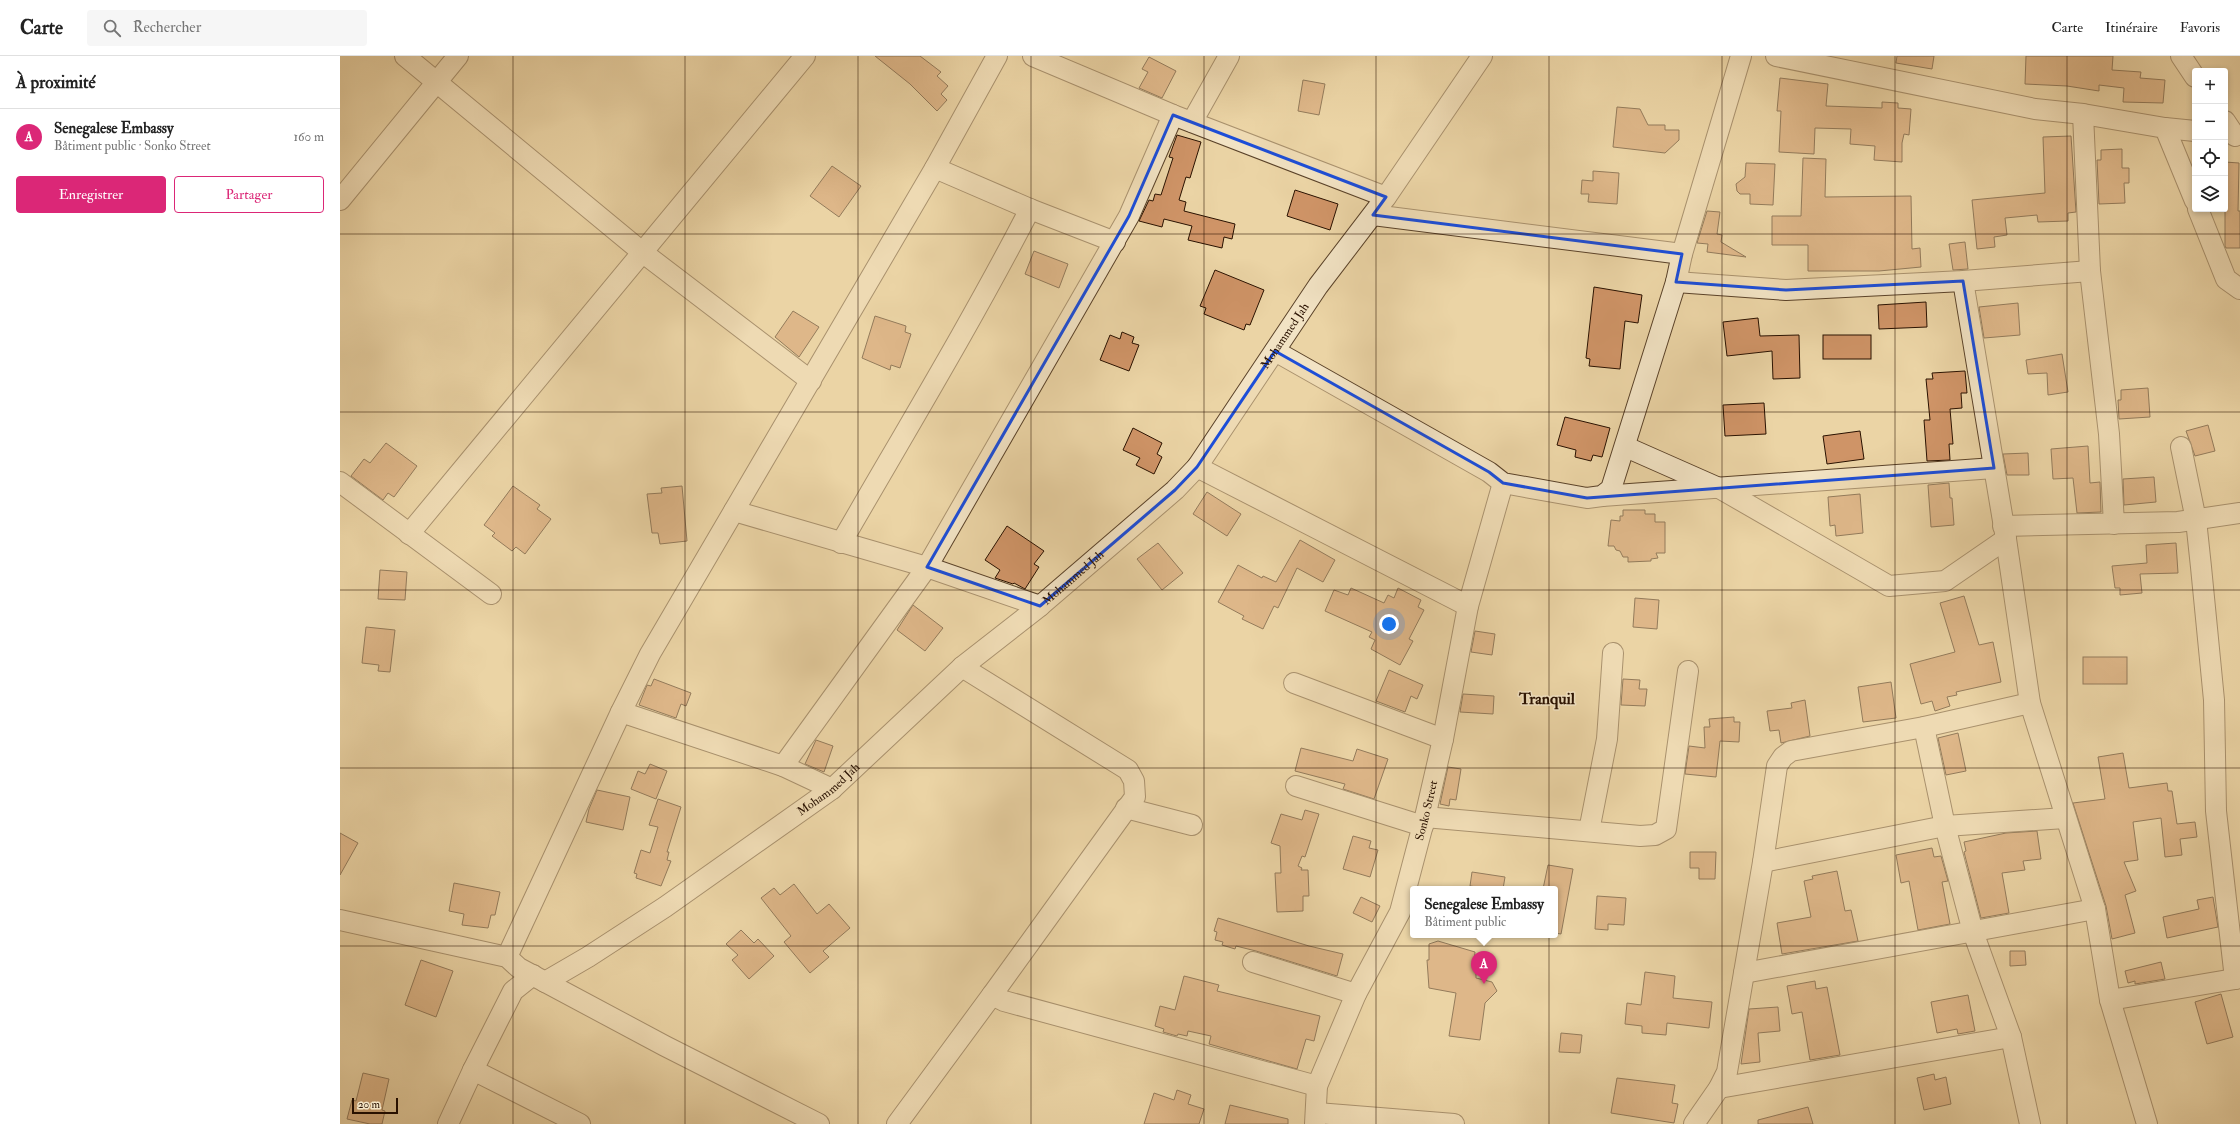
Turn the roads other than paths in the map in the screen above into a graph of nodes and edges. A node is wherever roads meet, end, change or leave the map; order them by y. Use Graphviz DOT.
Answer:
graph roads {
  1 [pos="405,56"];
  2 [pos="458,56"];
  3 [pos="805,56"];
  4 [pos="997,56"];
  5 [pos="1033,56"];
  6 [pos="1229,56"];
  7 [pos="1482,56"];
  8 [pos="1741,56"];
  9 [pos="1776,56"];
  10 [pos="2181,56"];
  11 [pos="1064,63"];
  12 [pos="2192,72"];
  13 [pos="437,82"];
  14 [pos="2083,114"];
  15 [pos="1173,115"];
  16 [pos="1192,122"];
  17 [pos="2165,128"];
  18 [pos="2192,131"];
  19 [pos="936,168"];
  20 [pos="2192,194"];
  21 [pos="1386,197"];
  22 [pos="340,200"];
  23 [pos="1030,209"];
  24 [pos="2199,212"];
  25 [pos="1373,215"];
  26 [pos="1115,242"];
  27 [pos="642,252"];
  28 [pos="1682,254"];
  29 [pos="2090,271"];
  30 [pos="1963,281"];
  31 [pos="1676,282"];
  32 [pos="2240,289"];
  33 [pos="1275,351"];
  34 [pos="811,381"];
  35 [pos="1626,447"];
  36 [pos="2181,448"];
  37 [pos="1197,467"];
  38 [pos="1994,468"];
  39 [pos="340,482"];
  40 [pos="1503,483"];
  41 [pos="1718,488"];
  42 [pos="1602,496"];
  43 [pos="734,512"];
  44 [pos="2240,513"];
  45 [pos="2196,520"];
  46 [pos="2114,524"];
  47 [pos="2004,533"];
  48 [pos="409,534"];
  49 [pos="841,542"];
  50 [pos="927,567"];
  51 [pos="490,594"];
  52 [pos="1040,606"];
  53 [pos="1468,606"];
  54 [pos="1613,653"];
  55 [pos="962,667"];
  56 [pos="1688,671"];
  57 [pos="1294,683"];
  58 [pos="2030,703"];
  59 [pos="621,712"];
  60 [pos="1924,727"];
  61 [pos="1442,739"];
  62 [pos="783,766"];
  63 [pos="1296,786"];
  64 [pos="832,789"];
  65 [pos="1126,808"];
  66 [pos="2065,818"];
  67 [pos="1424,822"];
  68 [pos="1192,825"];
  69 [pos="1945,826"];
  70 [pos="1589,831"];
  71 [pos="1764,862"];
  72 [pos="2095,909"];
  73 [pos="340,921"];
  74 [pos="1973,932"];
  75 [pos="507,957"];
  76 [pos="1253,962"];
  77 [pos="1744,973"];
  78 [pos="539,978"];
  79 [pos="2238,979"];
  80 [pos="1356,994"];
  81 [pos="992,995"];
  82 [pos="2110,1000"];
  83 [pos="2012,1037"];
  84 [pos="473,1070"];
  85 [pos="1317,1086"];
  86 [pos="1719,1088"];
  87 [pos="1316,1119"];
  88 [pos="448,1124"];
  89 [pos="580,1124"];
  90 [pos="819,1124"];
  91 [pos="897,1124"];
  92 [pos="1454,1124"];
  93 [pos="1694,1124"];
  94 [pos="2030,1124"];
  95 [pos="2147,1124"];
  1 -- 13 [label="street"];
  2 -- 13 [label="street"];
  3 -- 27 [label="street"];
  4 -- 19 [label="street"];
  5 -- 11 [label="street"];
  6 -- 16 [label="street"];
  7 -- 21 [label="street, Mohammed Jah"];
  8 -- 28 [label="street"];
  9 -- 14 [label="street"];
  10 -- 12 [label="street"];
  11 -- 15 [label="street"];
  13 -- 22 [label="street"];
  13 -- 27 [label="street"];
  14 -- 17 [label="street"];
  14 -- 29 [label="street"];
  15 -- 16 [label="street"];
  15 -- 26 [label="street"];
  16 -- 21 [label="street"];
  17 -- 18 [label="street"];
  17 -- 20 [label="street"];
  19 -- 23 [label="street"];
  19 -- 34 [label="street"];
  21 -- 25 [label="street, Mohammed Jah"];
  23 -- 26 [label="street"];
  23 -- 49 [label="street"];
  24 -- 32 [label="street"];
  25 -- 28 [label="street"];
  25 -- 33 [label="street, Mohammed Jah"];
  26 -- 50 [label="street"];
  27 -- 34 [label="street"];
  27 -- 48 [label="street"];
  28 -- 31 [label="street"];
  29 -- 30 [label="street"];
  29 -- 46 [label="street"];
  30 -- 31 [label="street"];
  30 -- 38 [label="street"];
  31 -- 35 [label="street"];
  33 -- 37 [label="street, Mohammed Jah"];
  33 -- 40 [label="street"];
  34 -- 43 [label="street"];
  35 -- 41 [label="street"];
  35 -- 42 [label="street"];
  36 -- 45 [label="street"];
  37 -- 52 [label="street, Mohammed Jah"];
  37 -- 53 [label="street"];
  38 -- 41 [label="street"];
  38 -- 47 [label="street"];
  39 -- 48 [label="street"];
  40 -- 42 [label="street"];
  40 -- 53 [label="street, Sonko Street"];
  41 -- 42 [label="street"];
  41 -- 47 [label="street"];
  43 -- 49 [label="street"];
  43 -- 59 [label="street"];
  44 -- 45 [label="street"];
  45 -- 46 [label="street"];
  45 -- 79 [label="street"];
  46 -- 47 [label="street"];
  47 -- 58 [label="street"];
  48 -- 51 [label="street"];
  49 -- 50 [label="street"];
  50 -- 52 [label="street"];
  50 -- 62 [label="street"];
  52 -- 55 [label="street, Mohammed Jah"];
  53 -- 61 [label="street, Sonko Street"];
  54 -- 70 [label="street"];
  55 -- 64 [label="street, Mohammed Jah"];
  55 -- 65 [label="street"];
  56 -- 70 [label="street"];
  57 -- 61 [label="street"];
  58 -- 60 [label="street"];
  58 -- 66 [label="street"];
  59 -- 62 [label="street"];
  59 -- 75 [label="street"];
  60 -- 69 [label="street"];
  60 -- 71 [label="street"];
  61 -- 67 [label="street, Sonko Street"];
  62 -- 64 [label="street"];
  63 -- 67 [label="street"];
  64 -- 78 [label="street, Mohammed Jah"];
  65 -- 68 [label="street"];
  65 -- 81 [label="street"];
  66 -- 69 [label="street"];
  66 -- 72 [label="street"];
  67 -- 70 [label="street"];
  67 -- 80 [label="street, Sonko Street"];
  69 -- 71 [label="street"];
  69 -- 74 [label="street"];
  71 -- 77 [label="street"];
  72 -- 74 [label="street"];
  72 -- 82 [label="street"];
  73 -- 75 [label="street"];
  74 -- 77 [label="street"];
  74 -- 83 [label="street"];
  75 -- 78 [label="street"];
  76 -- 80 [label="street"];
  77 -- 86 [label="street"];
  78 -- 84 [label="street, Mohammed Jah"];
  78 -- 90 [label="street"];
  79 -- 82 [label="street"];
  80 -- 85 [label="street, Sonko Street"];
  81 -- 85 [label="street"];
  81 -- 91 [label="street"];
  82 -- 95 [label="street"];
  83 -- 86 [label="street"];
  83 -- 94 [label="street"];
  84 -- 88 [label="street, Mohammed Jah"];
  84 -- 89 [label="street"];
  85 -- 87 [label="street, Sonko Street"];
  86 -- 93 [label="street"];
  87 -- 92 [label="street"];
}
